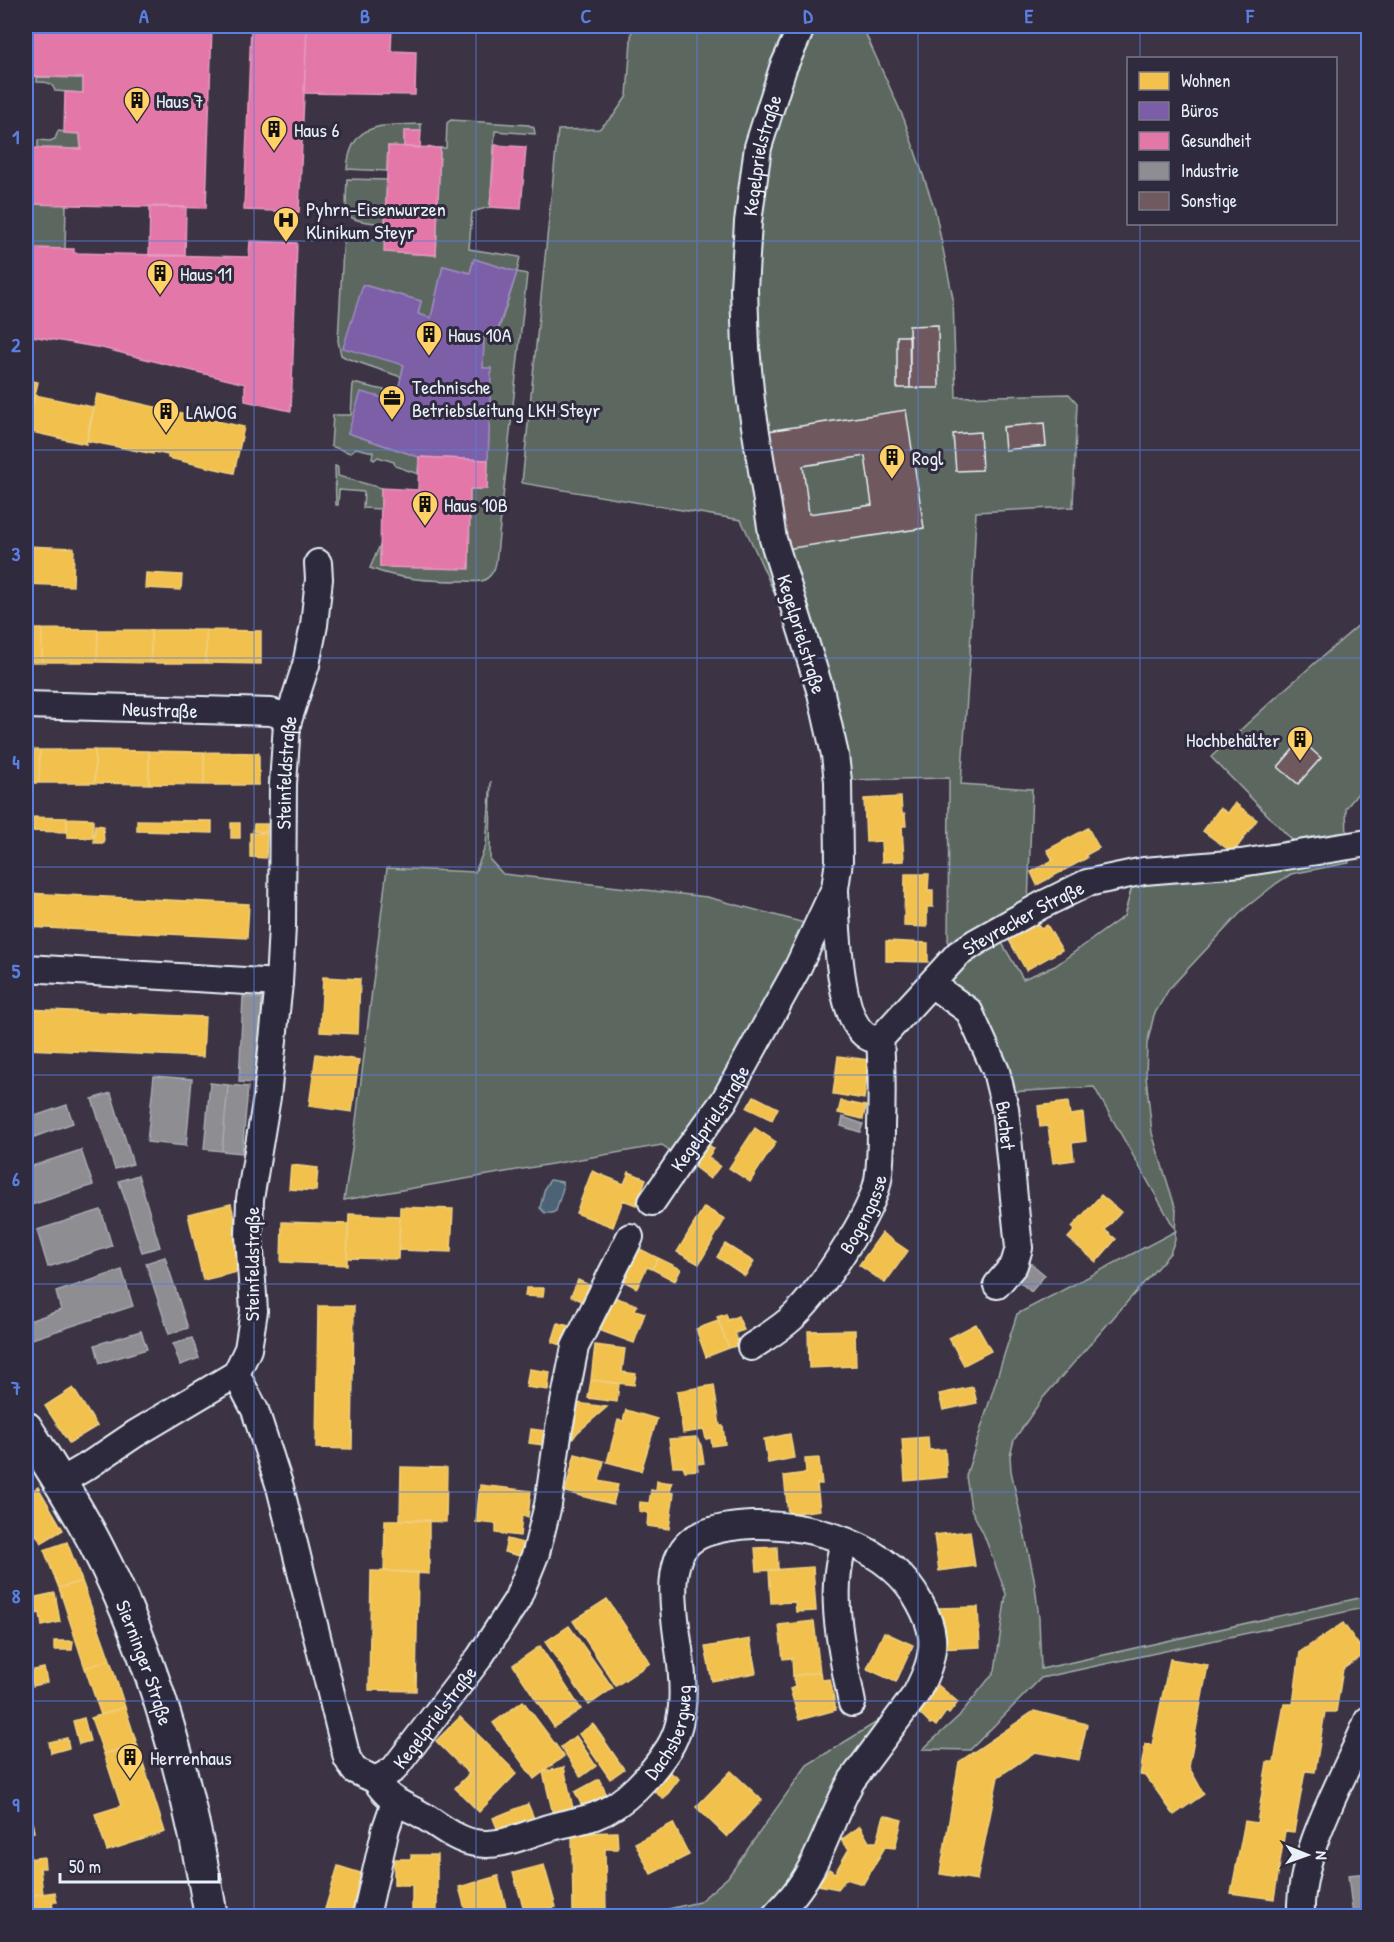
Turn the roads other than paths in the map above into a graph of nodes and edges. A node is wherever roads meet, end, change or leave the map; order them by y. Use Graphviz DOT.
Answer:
graph roads {
  1 [pos="802,26"];
  2 [pos="318,563"];
  3 [pos="26,705"];
  4 [pos="287,724"];
  5 [pos="1368,843"];
  6 [pos="835,888"];
  7 [pos="26,969"];
  8 [pos="279,982"];
  9 [pos="931,984"];
  10 [pos="880,1039"];
  11 [pos="652,1202"];
  12 [pos="630,1238"];
  13 [pos="997,1285"];
  14 [pos="751,1347"];
  15 [pos="236,1374"];
  16 [pos="26,1428"];
  17 [pos="60,1482"];
  18 [pos="845,1541"];
  19 [pos="852,1703"];
  20 [pos="1368,1720"];
  21 [pos="376,1780"];
  22 [pos="395,1802"];
  23 [pos="211,1917"];
  24 [pos="366,1917"];
  25 [pos="775,1917"];
  26 [pos="1301,1917"];
  1 -- 6 [label="street, Kegelprielstraße"];
  2 -- 4 [label="street, Steinfeldstraße"];
  3 -- 4 [label="street, Neustraße"];
  4 -- 8 [label="street, Steinfeldstraße"];
  5 -- 9 [label="street, Steyrecker Straße"];
  6 -- 10 [label="street"];
  6 -- 11 [label="street, Kegelprielstraße"];
  7 -- 8 [label="street"];
  8 -- 15 [label="street, Steinfeldstraße"];
  9 -- 10 [label="street, Steyrecker Straße"];
  9 -- 13 [label="street, Buchet"];
  10 -- 14 [label="street, Bogengasse"];
  12 -- 21 [label="street, Kegelprielstraße"];
  15 -- 17 [label="street"];
  15 -- 21 [label="street, Kegelprielstraße"];
  16 -- 17 [label="main road, Sierninger Straße"];
  17 -- 23 [label="main road, Sierninger Straße"];
  18 -- 19 [label="street"];
  18 -- 22 [label="street, Dachsbergweg"];
  18 -- 25 [label="street, Dachsbergweg"];
  20 -- 26 [label="street"];
  21 -- 22 [label="street, Dachsbergweg"];
  22 -- 24 [label="street"];
}
